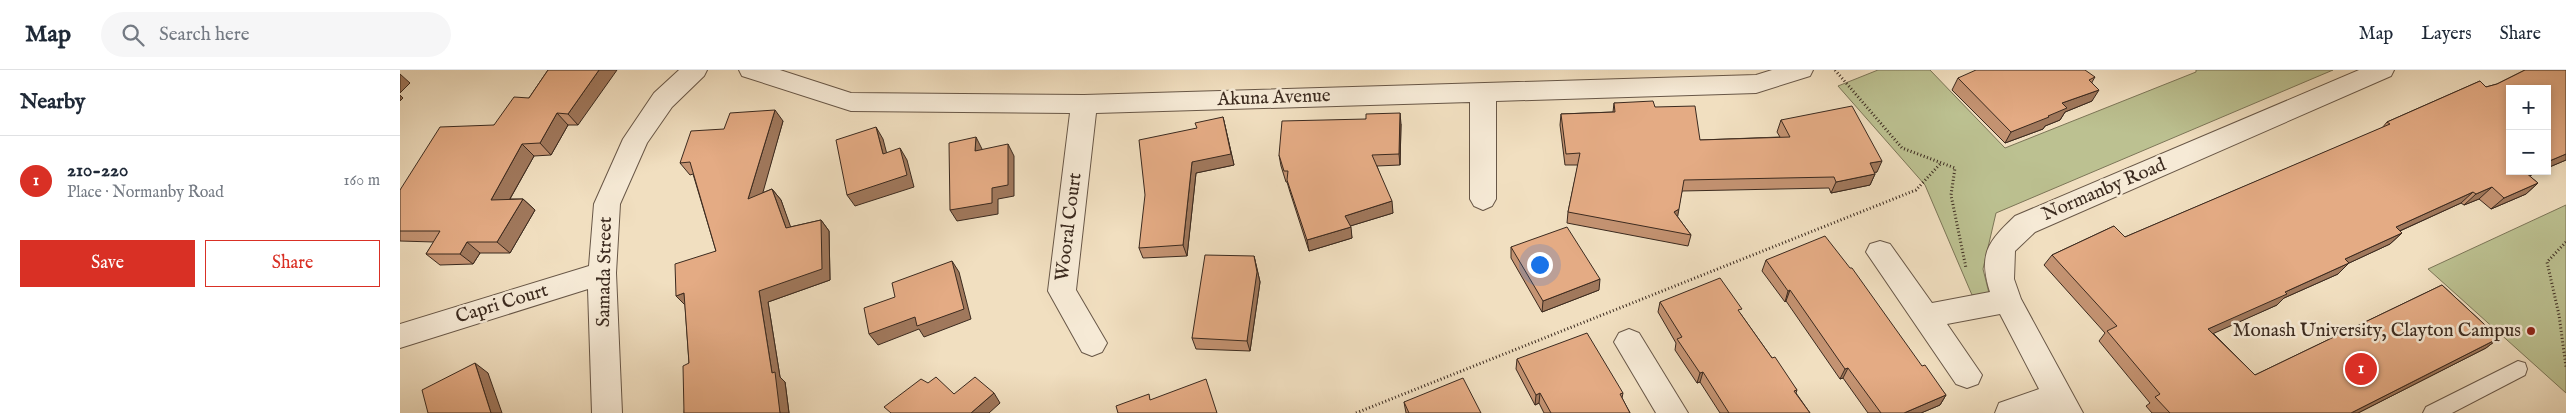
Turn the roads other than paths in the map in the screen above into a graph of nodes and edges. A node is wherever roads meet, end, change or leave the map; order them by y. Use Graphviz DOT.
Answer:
graph roads {
  1 [pos="695,70"];
  2 [pos="751,70"];
  3 [pos="1800,70"];
  4 [pos="2382,70"];
  5 [pos="1483,91"];
  6 [pos="1084,104"];
  7 [pos="1483,199"];
  8 [pos="1880,252"];
  9 [pos="602,273"];
  10 [pos="2003,290"];
  11 [pos="1925,316"];
  12 [pos="401,336"];
  13 [pos="1629,342"];
  14 [pos="1092,343"];
  15 [pos="2518,369"];
  16 [pos="1967,375"];
  17 [pos="2063,404"];
  18 [pos="607,413"];
  19 [pos="1673,413"];
  20 [pos="2010,413"];
  21 [pos="2433,413"];
  1 -- 9 [label="street, Samada Street"];
  2 -- 6 [label="street, Akuna Avenue"];
  3 -- 5 [label="street, Akuna Avenue"];
  4 -- 10 [label="street, Normanby Road"];
  5 -- 6 [label="street, Akuna Avenue"];
  5 -- 7 [label="street"];
  6 -- 14 [label="street, Wooral Court"];
  8 -- 11 [label="street"];
  9 -- 12 [label="street, Capri Court"];
  9 -- 18 [label="street, Samada Street"];
  10 -- 11 [label="street"];
  10 -- 17 [label="street, Normanby Road"];
  11 -- 16 [label="street"];
  13 -- 19 [label="street"];
  15 -- 21 [label="lane"];
  17 -- 20 [label="street"];
}
